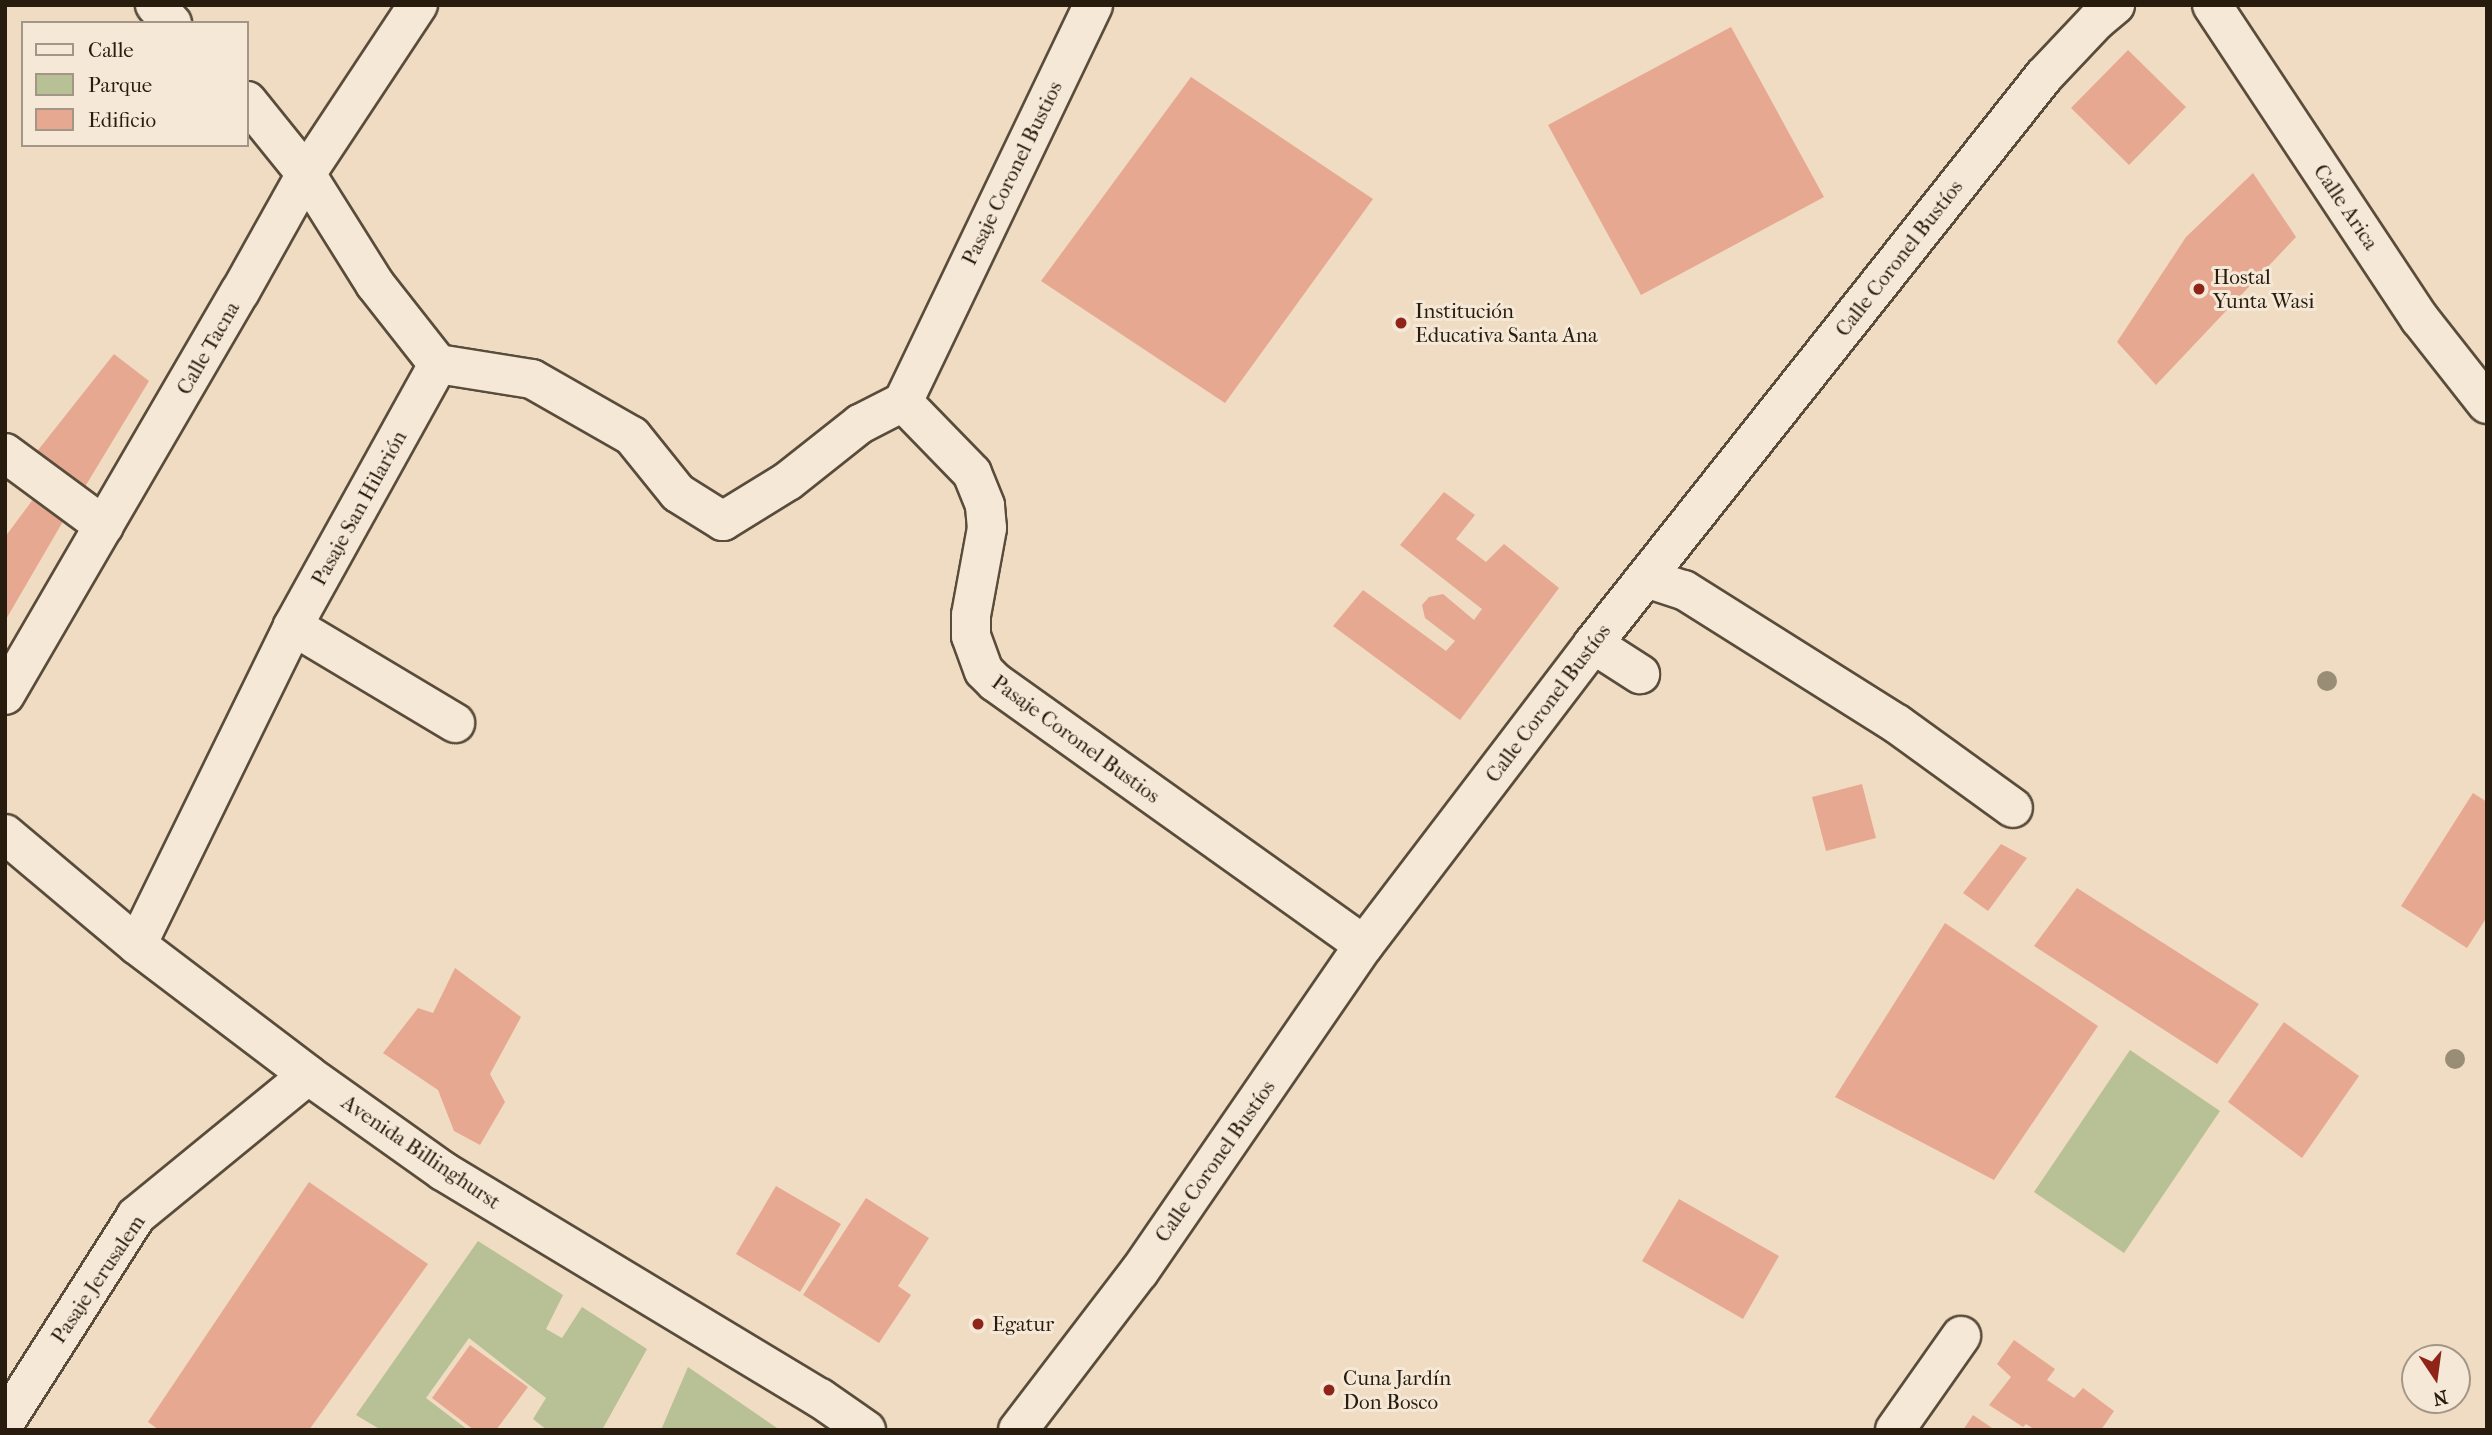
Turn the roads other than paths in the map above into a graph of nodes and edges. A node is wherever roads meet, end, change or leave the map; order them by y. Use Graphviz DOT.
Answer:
graph roads {
  1 [pos="155,5"];
  2 [pos="418,5"];
  3 [pos="1093,5"];
  4 [pos="2115,5"];
  5 [pos="2212,5"];
  6 [pos="170,21"];
  7 [pos="248,102"];
  8 [pos="306,174"];
  9 [pos="438,364"];
  10 [pos="903,402"];
  11 [pos="2487,404"];
  12 [pos="5,453"];
  13 [pos="104,526"];
  14 [pos="1646,578"];
  15 [pos="293,626"];
  16 [pos="1593,644"];
  17 [pos="1640,674"];
  18 [pos="5,695"];
  19 [pos="455,723"];
  20 [pos="2013,808"];
  21 [pos="5,834"];
  22 [pos="137,945"];
  23 [pos="1364,945"];
  24 [pos="307,1075"];
  25 [pos="1961,1336"];
  26 [pos="5,1422"];
  27 [pos="866,1430"];
  28 [pos="1018,1430"];
  29 [pos="1895,1430"];
  1 -- 6 [label="street"];
  2 -- 8 [label="street, Calle Tacna"];
  3 -- 10 [label="street, Pasaje Coronel Bustios"];
  4 -- 14 [label="street, Calle Coronel Bustíos"];
  5 -- 11 [label="street, Calle Arica"];
  7 -- 8 [label="street"];
  8 -- 9 [label="street"];
  8 -- 13 [label="street, Calle Tacna"];
  9 -- 10 [label="street"];
  9 -- 15 [label="street, Pasaje San Hilarión"];
  10 -- 23 [label="street, Pasaje Coronel Bustios"];
  12 -- 13 [label="street"];
  13 -- 18 [label="street, Calle Tacna"];
  14 -- 16 [label="street, Calle Coronel Bustíos"];
  14 -- 20 [label="street"];
  15 -- 19 [label="street"];
  15 -- 22 [label="street, Pasaje San Hilarión"];
  16 -- 17 [label="street"];
  16 -- 23 [label="street, Calle Coronel Bustíos"];
  21 -- 22 [label="street, Avenida Billinghurst"];
  22 -- 24 [label="street, Avenida Billinghurst"];
  23 -- 28 [label="street, Calle Coronel Bustíos"];
  24 -- 26 [label="street, Pasaje Jerusalem"];
  24 -- 27 [label="street, Avenida Billinghurst"];
  25 -- 29 [label="street"];
}
